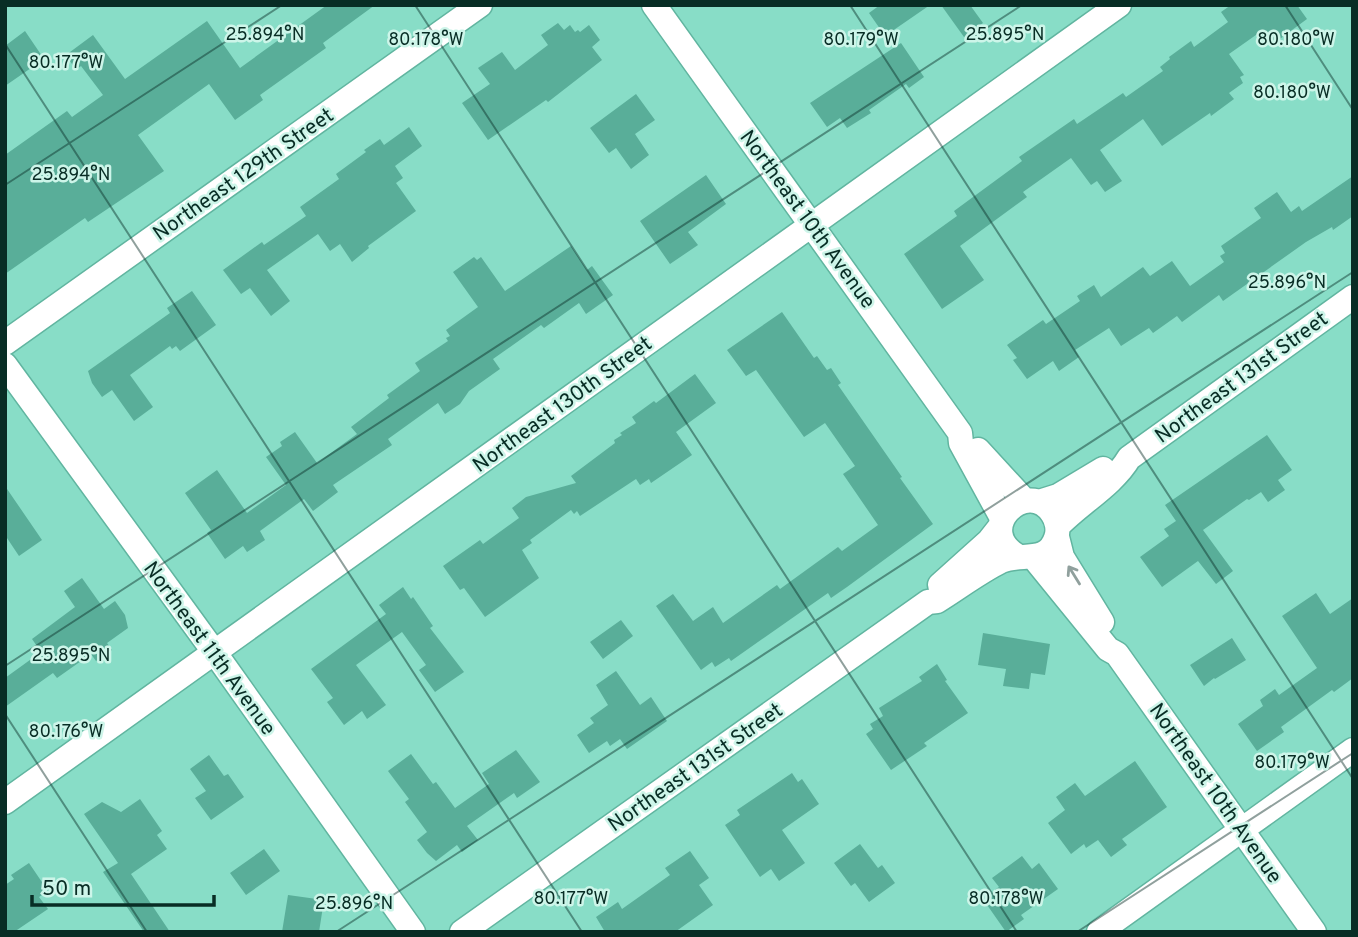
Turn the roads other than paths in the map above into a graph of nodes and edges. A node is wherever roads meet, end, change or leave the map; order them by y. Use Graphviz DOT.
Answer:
graph roads {
  1 [pos="480,5"];
  2 [pos="654,5"];
  3 [pos="1119,5"];
  4 [pos="812,224"];
  5 [pos="1353,297"];
  6 [pos="5,344"];
  7 [pos="5,365"];
  8 [pos="960,433"];
  9 [pos="1129,458"];
  10 [pos="1032,502"];
  11 [pos="1001,523"];
  12 [pos="1057,532"];
  13 [pos="1027,557"];
  14 [pos="928,602"];
  15 [pos="215,653"];
  16 [pos="1117,654"];
  17 [pos="1353,750"];
  18 [pos="5,802"];
  19 [pos="1242,829"];
  20 [pos="413,932"];
  21 [pos="462,932"];
  22 [pos="1099,932"];
  23 [pos="1314,932"];
  1 -- 6 [label="street, Northeast 129th Street"];
  2 -- 4 [label="street, Northeast 10th Avenue"];
  3 -- 4 [label="street, Northeast 130th Street"];
  4 -- 8 [label="street, Northeast 10th Avenue"];
  4 -- 15 [label="street, Northeast 130th Street"];
  5 -- 9 [label="street, Northeast 131st Street"];
  7 -- 15 [label="street, Northeast 11th Avenue"];
  8 -- 10 [label="street, Northeast 10th Avenue"];
  8 -- 11 [label="street, Northeast 10th Avenue"];
  9 -- 10 [label="street, Northeast 131st Street"];
  9 -- 12 [label="street, Northeast 131st Street"];
  10 -- 11 [label="street"];
  10 -- 12 [label="street"];
  11 -- 13 [label="street"];
  11 -- 14 [label="street, Northeast 131st Street"];
  12 -- 13 [label="street"];
  16 -- 12 [label="street, Northeast 10th Avenue, one-way"];
  13 -- 14 [label="street, Northeast 131st Street"];
  13 -- 16 [label="street, Northeast 10th Avenue"];
  14 -- 21 [label="street, Northeast 131st Street"];
  15 -- 18 [label="street, Northeast 130th Street"];
  15 -- 20 [label="street, Northeast 11th Avenue"];
  16 -- 19 [label="street, Northeast 10th Avenue"];
  17 -- 19 [label="street"];
  19 -- 22 [label="street"];
  19 -- 23 [label="street, Northeast 10th Avenue"];
}
